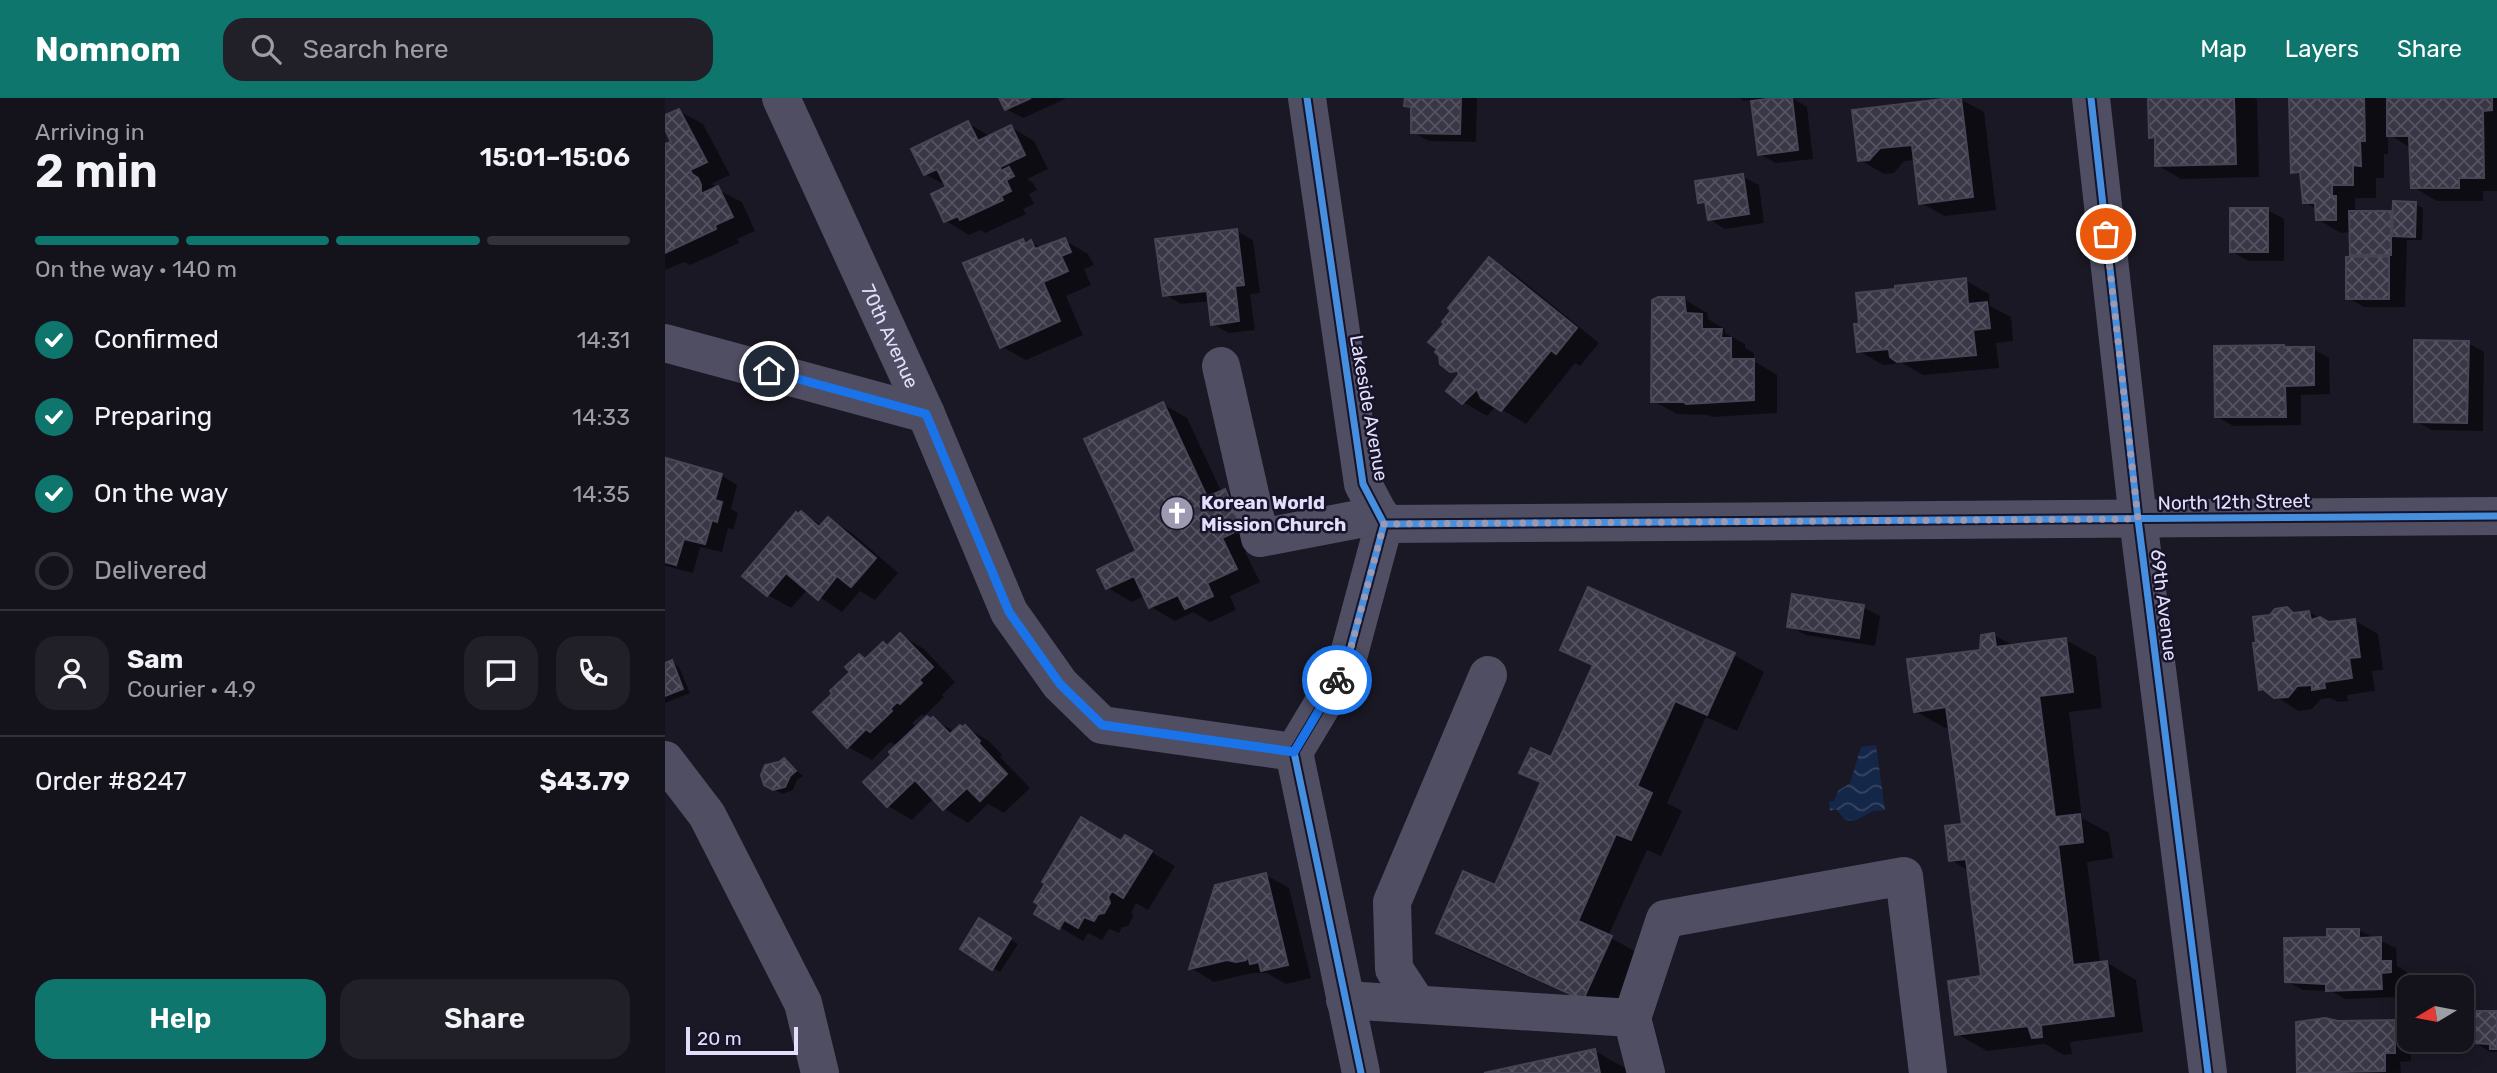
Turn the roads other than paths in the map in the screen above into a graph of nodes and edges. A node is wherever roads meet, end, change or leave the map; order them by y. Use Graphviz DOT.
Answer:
graph roads {
  1 [pos="781,98"];
  2 [pos="1307,98"];
  3 [pos="2091,98"];
  4 [pos="665,343"];
  5 [pos="1221,366"];
  6 [pos="926,414"];
  7 [pos="2497,516"];
  8 [pos="1382,519"];
  9 [pos="2138,519"];
  10 [pos="1488,675"];
  11 [pos="1294,752"];
  12 [pos="665,760"];
  13 [pos="1345,999"];
  14 [pos="1417,1004"];
  15 [pos="1632,1018"];
  16 [pos="820,1073"];
  17 [pos="1361,1073"];
  18 [pos="1646,1073"];
  19 [pos="1928,1073"];
  20 [pos="2208,1073"];
  1 -- 6 [label="street, 70th Avenue"];
  2 -- 8 [label="street, Lakeside Avenue"];
  3 -- 9 [label="street, 69th Avenue"];
  4 -- 6 [label="street"];
  5 -- 8 [label="street, North 12th Street"];
  6 -- 11 [label="street, 70th Avenue"];
  7 -- 9 [label="street, North 12th Street"];
  8 -- 9 [label="street, North 12th Street"];
  8 -- 11 [label="street"];
  9 -- 20 [label="street, 69th Avenue"];
  10 -- 14 [label="street"];
  11 -- 13 [label="street"];
  12 -- 16 [label="street"];
  13 -- 14 [label="street"];
  13 -- 17 [label="street"];
  14 -- 15 [label="street"];
  15 -- 18 [label="street"];
  15 -- 19 [label="street"];
}
